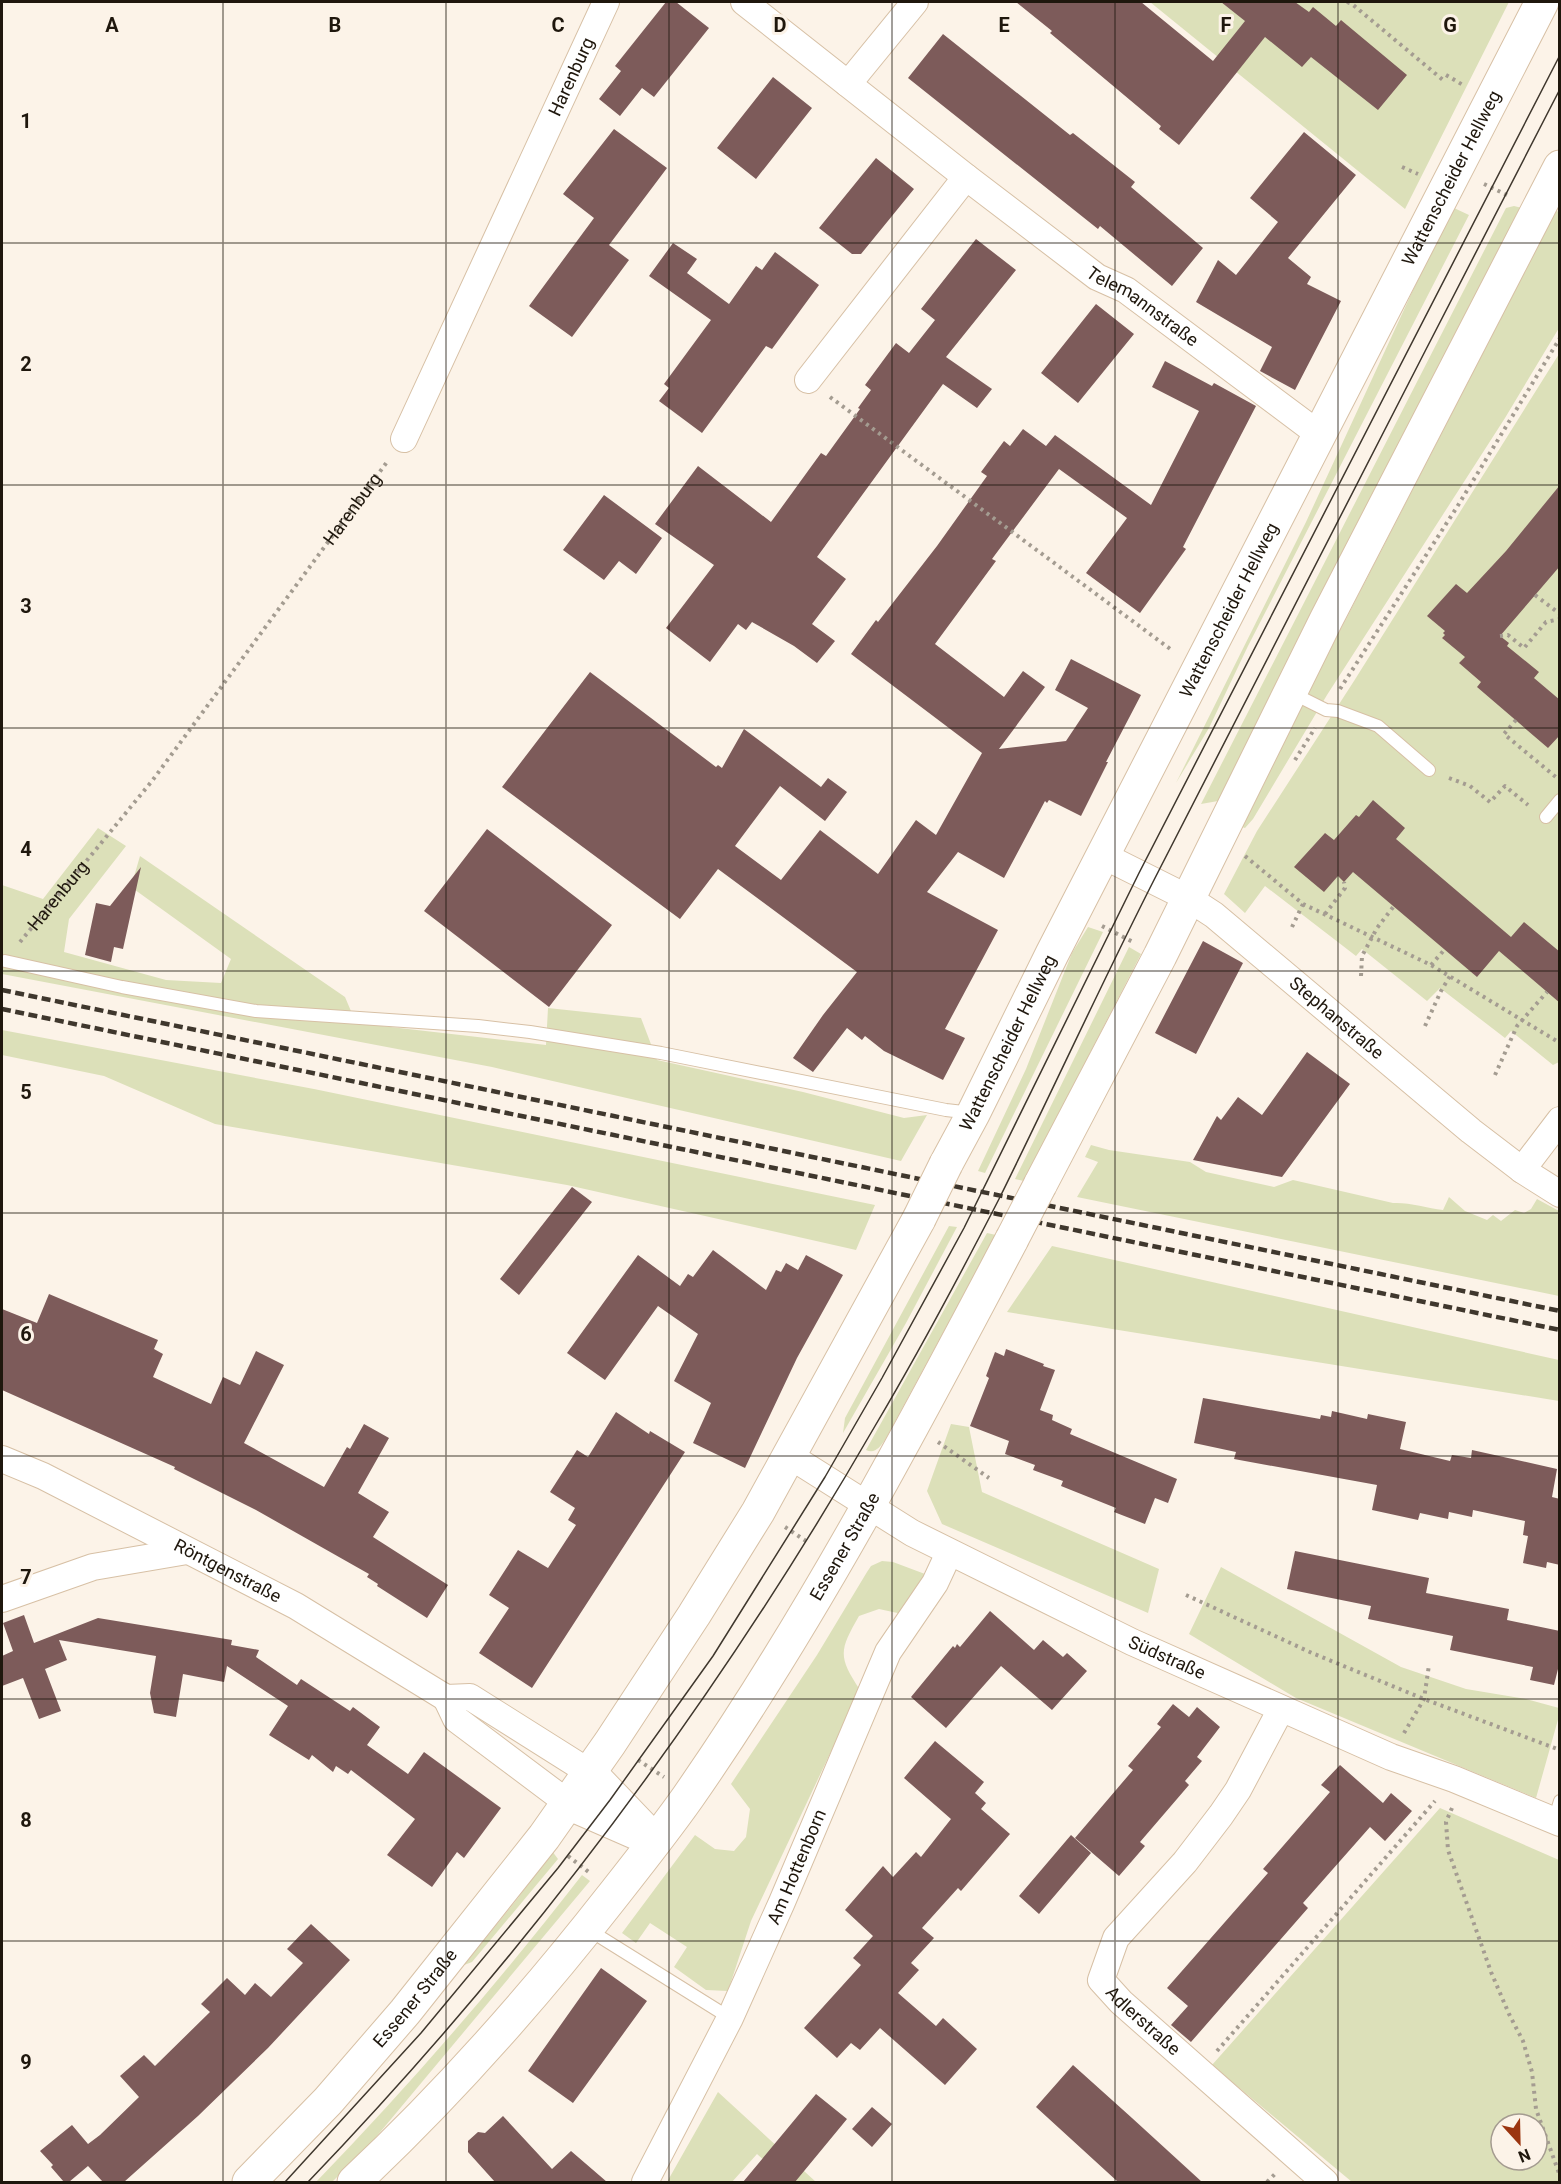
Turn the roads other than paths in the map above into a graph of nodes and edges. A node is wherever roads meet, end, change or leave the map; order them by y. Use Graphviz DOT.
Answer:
graph roads {
  1 [pos="606,2"];
  2 [pos="744,2"];
  3 [pos="915,2"];
  4 [pos="1542,2"];
  5 [pos="848,84"];
  6 [pos="1560,167"];
  7 [pos="966,177"];
  8 [pos="808,380"];
  9 [pos="1320,435"];
  10 [pos="404,439"];
  11 [pos="1291,693"];
  12 [pos="1429,770"];
  13 [pos="1560,800"];
  14 [pos="1546,817"];
  15 [pos="1104,856"];
  16 [pos="1188,898"];
  17 [pos="5,961"];
  18 [pos="973,1114"];
  19 [pos="1560,1120"];
  20 [pos="1522,1170"];
  21 [pos="1560,1194"];
  22 [pos="919,1219"];
  23 [pos="790,1456"];
  24 [pos="2,1459"];
  25 [pos="868,1504"];
  26 [pos="187,1551"];
  27 [pos="949,1553"];
  28 [pos="2,1599"];
  29 [pos="446,1698"];
  30 [pos="1281,1709"];
  31 [pos="589,1772"];
  32 [pos="568,1803"];
  33 [pos="1558,1815"];
  34 [pos="655,1841"];
  35 [pos="587,1928"];
  36 [pos="730,2018"];
  37 [pos="249,2182"];
  38 [pos="354,2182"];
  39 [pos="645,2182"];
  40 [pos="1326,2182"];
  1 -- 10 [label="street, Harenburg"];
  2 -- 5 [label="street, Telemannstraße"];
  3 -- 5 [label="street"];
  4 -- 9 [label="main road, Wattenscheider Hellweg"];
  5 -- 7 [label="street, Telemannstraße"];
  6 -- 11 [label="main road"];
  7 -- 8 [label="street"];
  7 -- 9 [label="street, Telemannstraße"];
  9 -- 15 [label="main road, Wattenscheider Hellweg"];
  11 -- 12 [label="lane"];
  11 -- 16 [label="main road"];
  13 -- 14 [label="lane"];
  15 -- 16 [label="street, Stephanstraße"];
  15 -- 18 [label="main road, Wattenscheider Hellweg"];
  16 -- 20 [label="street, Stephanstraße"];
  16 -- 25 [label="main road, Essener Straße, bridge"];
  17 -- 18 [label="lane"];
  18 -- 22 [label="main road, Wattenscheider Hellweg, bridge"];
  19 -- 20 [label="street"];
  20 -- 21 [label="street, Stephanstraße"];
  22 -- 23 [label="main road, Essener Straße"];
  23 -- 25 [label="street, Südstraße"];
  23 -- 31 [label="main road, Essener Straße"];
  24 -- 26 [label="street, Röntgenstraße"];
  25 -- 27 [label="street, Südstraße"];
  25 -- 34 [label="main road, Essener Straße"];
  26 -- 28 [label="street"];
  26 -- 29 [label="street, Röntgenstraße"];
  27 -- 30 [label="street, Südstraße"];
  27 -- 36 [label="street, Am Hottenborn"];
  29 -- 31 [label="street, Röntgenstraße"];
  29 -- 32 [label="street, Röntgenstraße"];
  30 -- 33 [label="street, Südstraße"];
  30 -- 40 [label="street, Adlerstraße"];
  31 -- 32 [label="main road, Essener Straße"];
  31 -- 34 [label="main road"];
  32 -- 34 [label="main road"];
  32 -- 37 [label="main road, Essener Straße"];
  34 -- 35 [label="main road, Essener Straße"];
  35 -- 36 [label="lane"];
  35 -- 38 [label="main road, Essener Straße"];
  36 -- 39 [label="street, Am Hottenborn"];
}
